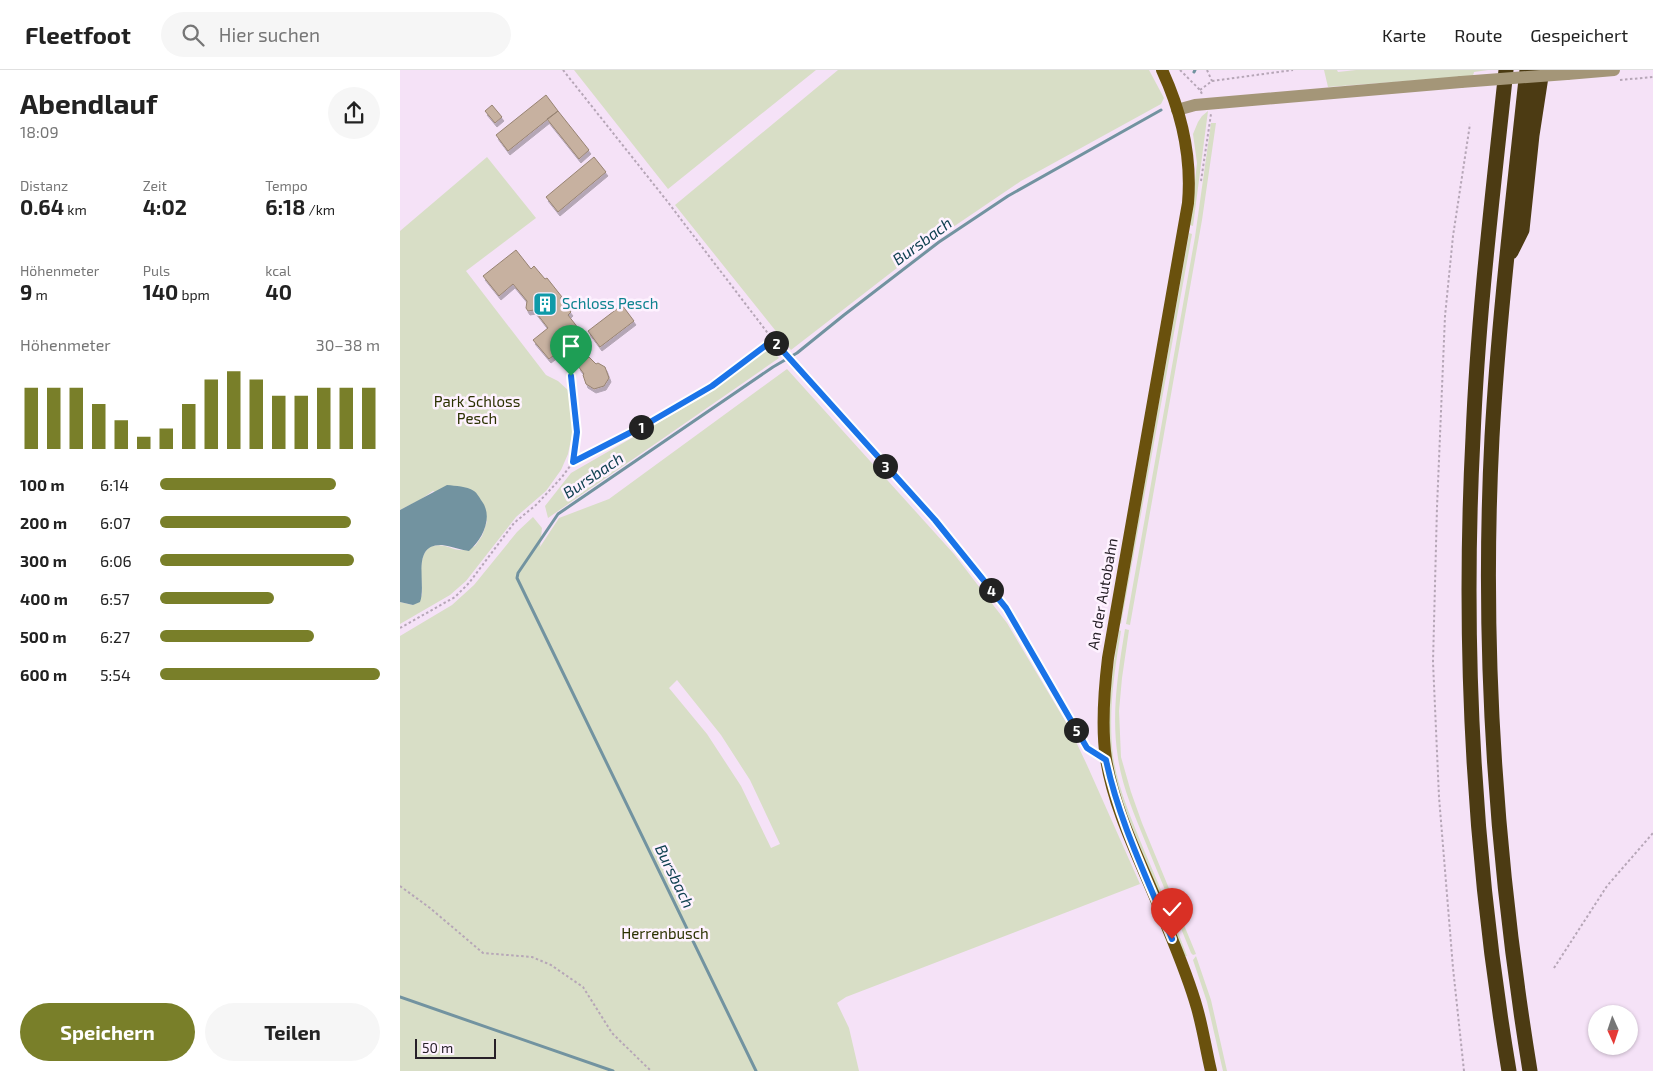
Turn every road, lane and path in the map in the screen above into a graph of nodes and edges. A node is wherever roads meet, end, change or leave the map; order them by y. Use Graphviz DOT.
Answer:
graph roads {
  1 [pos="563,70"];
  2 [pos="1162,70"];
  3 [pos="1180,70"];
  4 [pos="1207,70"];
  5 [pos="1293,70"];
  6 [pos="1506,70"];
  7 [pos="1527,70"];
  8 [pos="1542,70"];
  9 [pos="1614,70"];
  10 [pos="1212,81"];
  11 [pos="1200,90"];
  12 [pos="1207,104"];
  13 [pos="1177,110"];
  14 [pos="1470,124"];
  15 [pos="1200,189"];
  16 [pos="1507,260"];
  17 [pos="773,340"];
  18 [pos="571,376"];
  19 [pos="573,462"];
  20 [pos="400,628"];
  21 [pos="1106,760"];
  22 [pos="1653,833"];
  23 [pos="400,886"];
  24 [pos="1554,968"];
  25 [pos="651,1071"];
  26 [pos="1211,1071"];
  27 [pos="1464,1071"];
  28 [pos="1509,1071"];
  29 [pos="1530,1071"];
  1 -- 17 [label="path"];
  2 -- 13 [label="main road, An der Autobahn"];
  3 -- 11 [label="path"];
  4 -- 10 [label="path"];
  5 -- 10 [label="path"];
  6 -- 28 [label="highway"];
  7 -- 16 [label="highway"];
  8 -- 16 [label="highway"];
  9 -- 12 [label="street, bridge"];
  10 -- 11 [label="path"];
  11 -- 12 [label="path"];
  12 -- 13 [label="street"];
  12 -- 15 [label="path"];
  13 -- 21 [label="main road, An der Autobahn"];
  14 -- 27 [label="path"];
  16 -- 29 [label="highway"];
  17 -- 19 [label="path"];
  17 -- 21 [label="path"];
  18 -- 19 [label="path"];
  19 -- 20 [label="path"];
  21 -- 26 [label="main road, An der Autobahn"];
  22 -- 24 [label="path"];
  23 -- 25 [label="path"];
}
